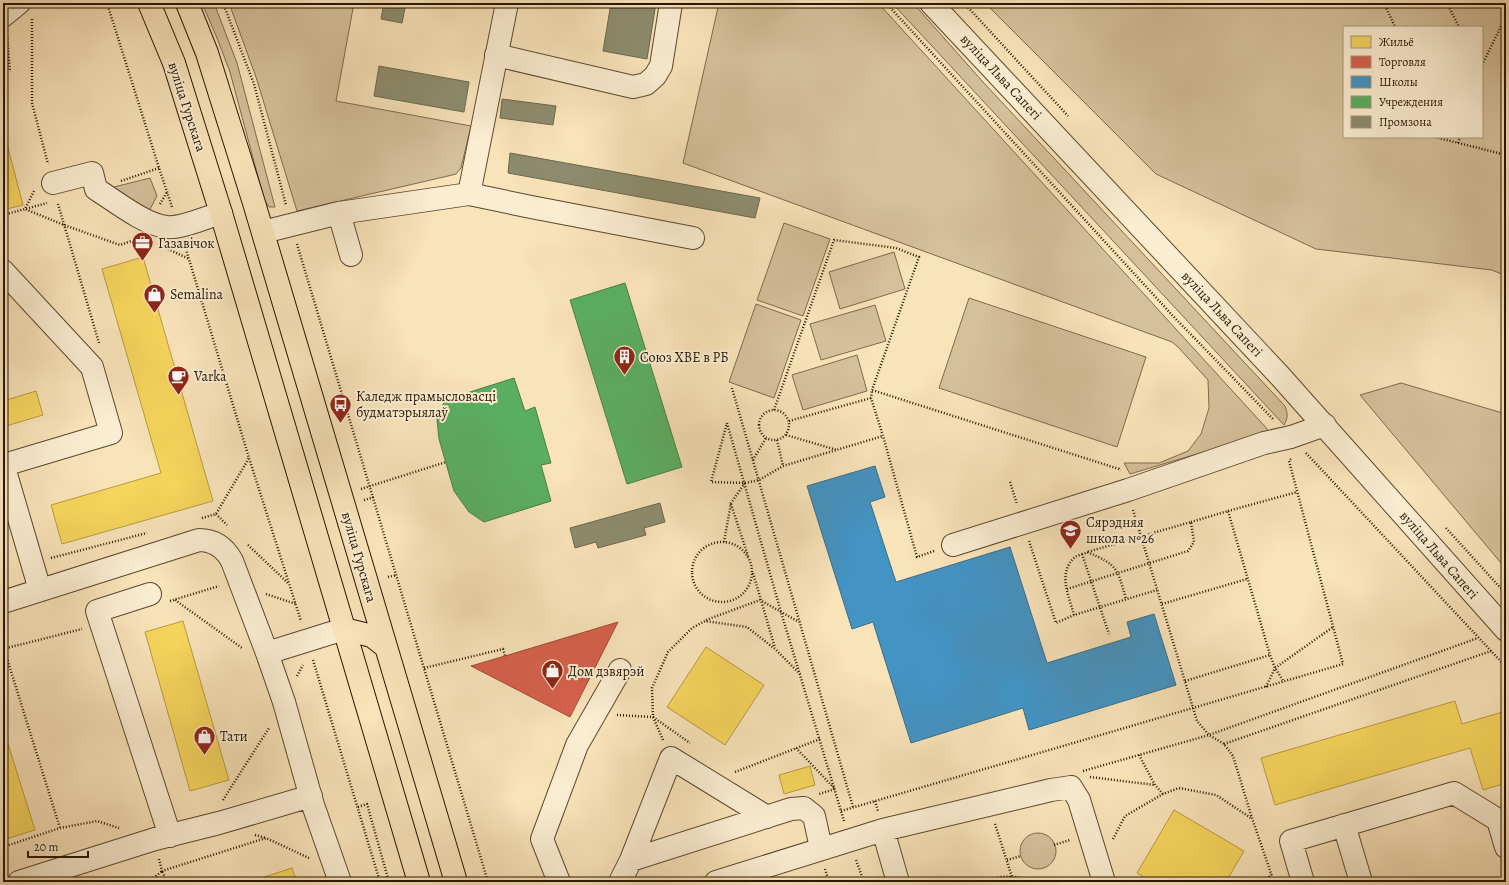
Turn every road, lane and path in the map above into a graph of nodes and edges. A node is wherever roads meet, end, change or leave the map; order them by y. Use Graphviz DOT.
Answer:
graph roads {
  1 [pos="107,3"];
  2 [pos="149,3"];
  3 [pos="187,3"];
  4 [pos="223,3"];
  5 [pos="507,3"];
  6 [pos="671,3"];
  7 [pos="886,3"];
  8 [pos="932,3"];
  9 [pos="1384,3"];
  10 [pos="1447,3"];
  11 [pos="26,8"];
  12 [pos="1506,16"];
  13 [pos="5,24"];
  14 [pos="1395,26"];
  15 [pos="1458,26"];
  16 [pos="496,55"];
  17 [pos="1483,63"];
  18 [pos="10,72"];
  19 [pos="1439,138"];
  20 [pos="1460,138"];
  21 [pos="1458,143"];
  22 [pos="1506,155"];
  23 [pos="45,177"];
  24 [pos="167,192"];
  25 [pos="469,194"];
  26 [pos="254,203"];
  27 [pos="173,207"];
  28 [pos="221,213"];
  29 [pos="339,213"];
  30 [pos="149,223"];
  31 [pos="291,224"];
  32 [pos="64,225"];
  33 [pos="263,232"];
  34 [pos="693,238"];
  35 [pos="229,242"];
  36 [pos="184,243"];
  37 [pos="351,255"];
  38 [pos="3,271"];
  39 [pos="732,388"];
  40 [pos="872,390"];
  41 [pos="871,398"];
  42 [pos="774,410"];
  43 [pos="789,421"];
  44 [pos="1325,425"];
  45 [pos="786,435"];
  46 [pos="883,436"];
  47 [pos="766,438"];
  48 [pos="778,440"];
  49 [pos="1297,443"];
  50 [pos="838,450"];
  51 [pos="753,460"];
  52 [pos="446,462"];
  53 [pos="4,465"];
  54 [pos="783,466"];
  55 [pos="758,480"];
  56 [pos="1010,482"];
  57 [pos="745,483"];
  58 [pos="370,485"];
  59 [pos="360,489"];
  60 [pos="1128,490"];
  61 [pos="1297,492"];
  62 [pos="731,503"];
  63 [pos="1228,511"];
  64 [pos="216,514"];
  65 [pos="1191,522"];
  66 [pos="1023,523"];
  67 [pos="233,530"];
  68 [pos="1142,537"];
  69 [pos="244,541"];
  70 [pos="724,542"];
  71 [pos="953,544"];
  72 [pos="1087,552"];
  73 [pos="1082,554"];
  74 [pos="1149,563"];
  75 [pos="752,569"];
  76 [pos="1118,572"];
  77 [pos="397,575"];
  78 [pos="386,578"];
  79 [pos="1247,579"];
  80 [pos="1092,582"];
  81 [pos="290,584"];
  82 [pos="220,585"];
  83 [pos="1067,589"];
  84 [pos="40,590"];
  85 [pos="1157,590"];
  86 [pos="159,598"];
  87 [pos="1126,599"];
  88 [pos="175,600"];
  89 [pos="760,600"];
  90 [pos="3,602"];
  91 [pos="1162,604"];
  92 [pos="1100,607"];
  93 [pos="781,612"];
  94 [pos="1074,615"];
  95 [pos="705,621"];
  96 [pos="800,623"];
  97 [pos="102,625"];
  98 [pos="1333,628"];
  99 [pos="344,629"];
  100 [pos="1506,630"];
  101 [pos="1109,634"];
  102 [pos="1478,638"];
  103 [pos="309,645"];
  104 [pos="386,647"];
  105 [pos="4,649"];
  106 [pos="775,649"];
  107 [pos="1491,651"];
  108 [pos="267,652"];
  109 [pos="1270,655"];
  110 [pos="504,656"];
  111 [pos="1506,667"];
  112 [pos="424,668"];
  113 [pos="1275,668"];
  114 [pos="620,670"];
  115 [pos="802,676"];
  116 [pos="1185,681"];
  117 [pos="1284,682"];
  118 [pos="1266,687"];
  119 [pos="284,702"];
  120 [pos="1193,708"];
  121 [pos="1209,735"];
  122 [pos="820,739"];
  123 [pos="1224,744"];
  124 [pos="796,748"];
  125 [pos="1139,755"];
  126 [pos="671,758"];
  127 [pos="1078,772"];
  128 [pos="1086,777"];
  129 [pos="709,782"];
  130 [pos="1155,785"];
  131 [pos="835,789"];
  132 [pos="1162,794"];
  133 [pos="310,796"];
  134 [pos="814,796"];
  135 [pos="222,801"];
  136 [pos="358,807"];
  137 [pos="853,807"];
  138 [pos="841,811"];
  139 [pos="767,817"];
  140 [pos="994,818"];
  141 [pos="1252,818"];
  142 [pos="1502,819"];
  143 [pos="1344,825"];
  144 [pos="60,828"];
  145 [pos="124,830"];
  146 [pos="884,830"];
  147 [pos="162,838"];
  148 [pos="850,840"];
  149 [pos="1071,840"];
  150 [pos="1054,845"];
  151 [pos="3,847"];
  152 [pos="1506,847"];
  153 [pos="822,856"];
  154 [pos="1021,856"];
  155 [pos="631,860"];
  156 [pos="1006,860"];
  157 [pos="162,871"];
  158 [pos="1102,873"];
  159 [pos="1271,873"];
  160 [pos="338,875"];
  161 [pos="1012,877"];
  162 [pos="19,882"];
  163 [pos="149,882"];
  164 [pos="167,882"];
  165 [pos="380,882"];
  166 [pos="390,882"];
  167 [pos="418,882"];
  168 [pos="456,882"];
  169 [pos="488,882"];
  170 [pos="559,882"];
  171 [pos="620,882"];
  172 [pos="716,882"];
  173 [pos="829,882"];
  174 [pos="864,882"];
  175 [pos="898,882"];
  176 [pos="983,882"];
  177 [pos="1037,882"];
  178 [pos="1266,882"];
  179 [pos="1274,882"];
  180 [pos="1303,882"];
  181 [pos="1361,882"];
  1 -- 24 [label="path"];
  2 -- 28 [label="main road, вуліца Гурскага"];
  3 -- 26 [label="main road, вуліца Гурскага"];
  4 -- 31 [label="path"];
  5 -- 16 [label="street"];
  6 -- 16 [label="street"];
  7 -- 49 [label="path"];
  8 -- 44 [label="street, вуліца Льва Сапегі"];
  9 -- 14 [label="path"];
  10 -- 15 [label="path"];
  11 -- 13 [label="street"];
  11 -- 23 [label="path"];
  12 -- 17 [label="path"];
  13 -- 18 [label="path"];
  16 -- 25 [label="street"];
  19 -- 21 [label="path"];
  20 -- 21 [label="path"];
  21 -- 22 [label="path"];
  23 -- 30 [label="street"];
  23 -- 32 [label="path"];
  23 -- 32 [label="path"];
  24 -- 27 [label="path"];
  24 -- 30 [label="path"];
  25 -- 29 [label="street"];
  25 -- 34 [label="street"];
  26 -- 28 [label="main road"];
  26 -- 33 [label="main road, вуліца Гурскага"];
  28 -- 30 [label="street"];
  28 -- 35 [label="main road, вуліца Гурскага"];
  29 -- 31 [label="street"];
  29 -- 37 [label="street"];
  30 -- 32 [label="path"];
  31 -- 33 [label="street"];
  31 -- 58 [label="path"];
  33 -- 35 [label="main road"];
  33 -- 104 [label="main road, вуліца Гурскага"];
  35 -- 99 [label="main road, вуліца Гурскага"];
  36 -- 81 [label="path"];
  38 -- 53 [label="street"];
  39 -- 51 [label="path"];
  40 -- 41 [label="path"];
  40 -- 42 [label="path"];
  40 -- 60 [label="path"];
  41 -- 43 [label="path"];
  41 -- 46 [label="path"];
  42 -- 43 [label="path"];
  42 -- 47 [label="path"];
  43 -- 45 [label="path"];
  44 -- 49 [label="street"];
  44 -- 100 [label="street, вуліца Льва Сапегі"];
  45 -- 48 [label="path"];
  45 -- 50 [label="path"];
  46 -- 50 [label="path"];
  46 -- 71 [label="path"];
  47 -- 48 [label="path"];
  47 -- 51 [label="path"];
  48 -- 54 [label="path"];
  49 -- 60 [label="street"];
  49 -- 61 [label="path"];
  49 -- 102 [label="path"];
  50 -- 54 [label="path"];
  51 -- 55 [label="path"];
  52 -- 58 [label="path"];
  53 -- 84 [label="street"];
  54 -- 55 [label="path"];
  55 -- 57 [label="path"];
  55 -- 96 [label="path"];
  56 -- 66 [label="path"];
  57 -- 57 [label="path"];
  57 -- 62 [label="path"];
  57 -- 93 [label="path"];
  58 -- 59 [label="path"];
  58 -- 77 [label="path"];
  60 -- 66 [label="street"];
  60 -- 68 [label="path"];
  61 -- 63 [label="path"];
  61 -- 98 [label="path"];
  62 -- 70 [label="path"];
  62 -- 75 [label="path"];
  63 -- 65 [label="path"];
  63 -- 79 [label="path"];
  64 -- 67 [label="path"];
  65 -- 68 [label="path"];
  65 -- 74 [label="path"];
  66 -- 71 [label="street"];
  66 -- 94 [label="path"];
  68 -- 72 [label="path"];
  68 -- 74 [label="path"];
  69 -- 81 [label="path"];
  70 -- 75 [label="path"];
  70 -- 75 [label="path"];
  72 -- 73 [label="path"];
  72 -- 76 [label="path"];
  73 -- 80 [label="path"];
  73 -- 83 [label="path"];
  74 -- 76 [label="path"];
  74 -- 85 [label="path"];
  75 -- 89 [label="path"];
  76 -- 80 [label="path"];
  76 -- 87 [label="path"];
  77 -- 78 [label="path"];
  77 -- 112 [label="path"];
  79 -- 91 [label="path"];
  79 -- 109 [label="path"];
  80 -- 83 [label="path"];
  80 -- 92 [label="path"];
  81 -- 103 [label="path"];
  82 -- 88 [label="path"];
  83 -- 94 [label="path"];
  84 -- 90 [label="street"];
  84 -- 108 [label="street"];
  85 -- 87 [label="path"];
  85 -- 91 [label="path"];
  86 -- 88 [label="path"];
  86 -- 97 [label="street"];
  87 -- 92 [label="path"];
  88 -- 108 [label="path"];
  89 -- 93 [label="path"];
  89 -- 95 [label="path"];
  89 -- 106 [label="path"];
  91 -- 116 [label="path"];
  92 -- 94 [label="path"];
  92 -- 101 [label="path"];
  93 -- 96 [label="path"];
  93 -- 115 [label="path"];
  95 -- 106 [label="path"];
  95 -- 126 [label="path"];
  96 -- 137 [label="path"];
  97 -- 105 [label="path"];
  97 -- 147 [label="street"];
  98 -- 113 [label="path"];
  98 -- 117 [label="path"];
  99 -- 103 [label="street"];
  99 -- 104 [label="main road"];
  99 -- 167 [label="main road, вуліца Гурскага"];
  102 -- 107 [label="path"];
  102 -- 121 [label="path"];
  103 -- 108 [label="street"];
  103 -- 119 [label="path"];
  103 -- 136 [label="path"];
  104 -- 168 [label="main road, вуліца Гурскага"];
  105 -- 144 [label="path"];
  106 -- 115 [label="path"];
  107 -- 111 [label="path"];
  107 -- 123 [label="path"];
  108 -- 119 [label="street"];
  109 -- 113 [label="path"];
  109 -- 116 [label="path"];
  110 -- 112 [label="path"];
  112 -- 169 [label="path"];
  113 -- 117 [label="path"];
  113 -- 118 [label="path"];
  114 -- 170 [label="street"];
  115 -- 122 [label="path"];
  116 -- 120 [label="path"];
  117 -- 118 [label="path"];
  118 -- 120 [label="path"];
  119 -- 133 [label="street"];
  119 -- 135 [label="path"];
  120 -- 121 [label="path"];
  120 -- 137 [label="path"];
  121 -- 123 [label="path"];
  121 -- 125 [label="path"];
  122 -- 124 [label="path"];
  122 -- 131 [label="path"];
  123 -- 141 [label="path"];
  124 -- 129 [label="path"];
  124 -- 131 [label="path"];
  125 -- 127 [label="path"];
  125 -- 130 [label="path"];
  126 -- 129 [label="street"];
  126 -- 155 [label="street"];
  128 -- 130 [label="path"];
  129 -- 139 [label="street"];
  130 -- 132 [label="path"];
  131 -- 134 [label="path"];
  131 -- 138 [label="path"];
  132 -- 141 [label="path"];
  132 -- 158 [label="path"];
  133 -- 147 [label="street"];
  133 -- 160 [label="street"];
  136 -- 165 [label="path"];
  136 -- 166 [label="path"];
  137 -- 138 [label="path"];
  138 -- 148 [label="path"];
  139 -- 153 [label="street"];
  139 -- 155 [label="street"];
  140 -- 156 [label="path"];
  141 -- 159 [label="path"];
  142 -- 143 [label="street"];
  142 -- 152 [label="street"];
  143 -- 180 [label="street"];
  143 -- 181 [label="street"];
  144 -- 145 [label="path"];
  144 -- 151 [label="path"];
  146 -- 148 [label="street"];
  146 -- 158 [label="street"];
  146 -- 175 [label="street"];
  147 -- 157 [label="path"];
  147 -- 162 [label="street"];
  148 -- 153 [label="street"];
  148 -- 174 [label="path"];
  149 -- 150 [label="path"];
  153 -- 172 [label="street"];
  153 -- 173 [label="path"];
  154 -- 156 [label="path"];
  155 -- 171 [label="street"];
  156 -- 161 [label="path"];
  157 -- 160 [label="path"];
  157 -- 163 [label="path"];
  157 -- 164 [label="path"];
  159 -- 178 [label="path"];
  159 -- 179 [label="path"];
  161 -- 176 [label="path"];
  161 -- 177 [label="path"];
}
